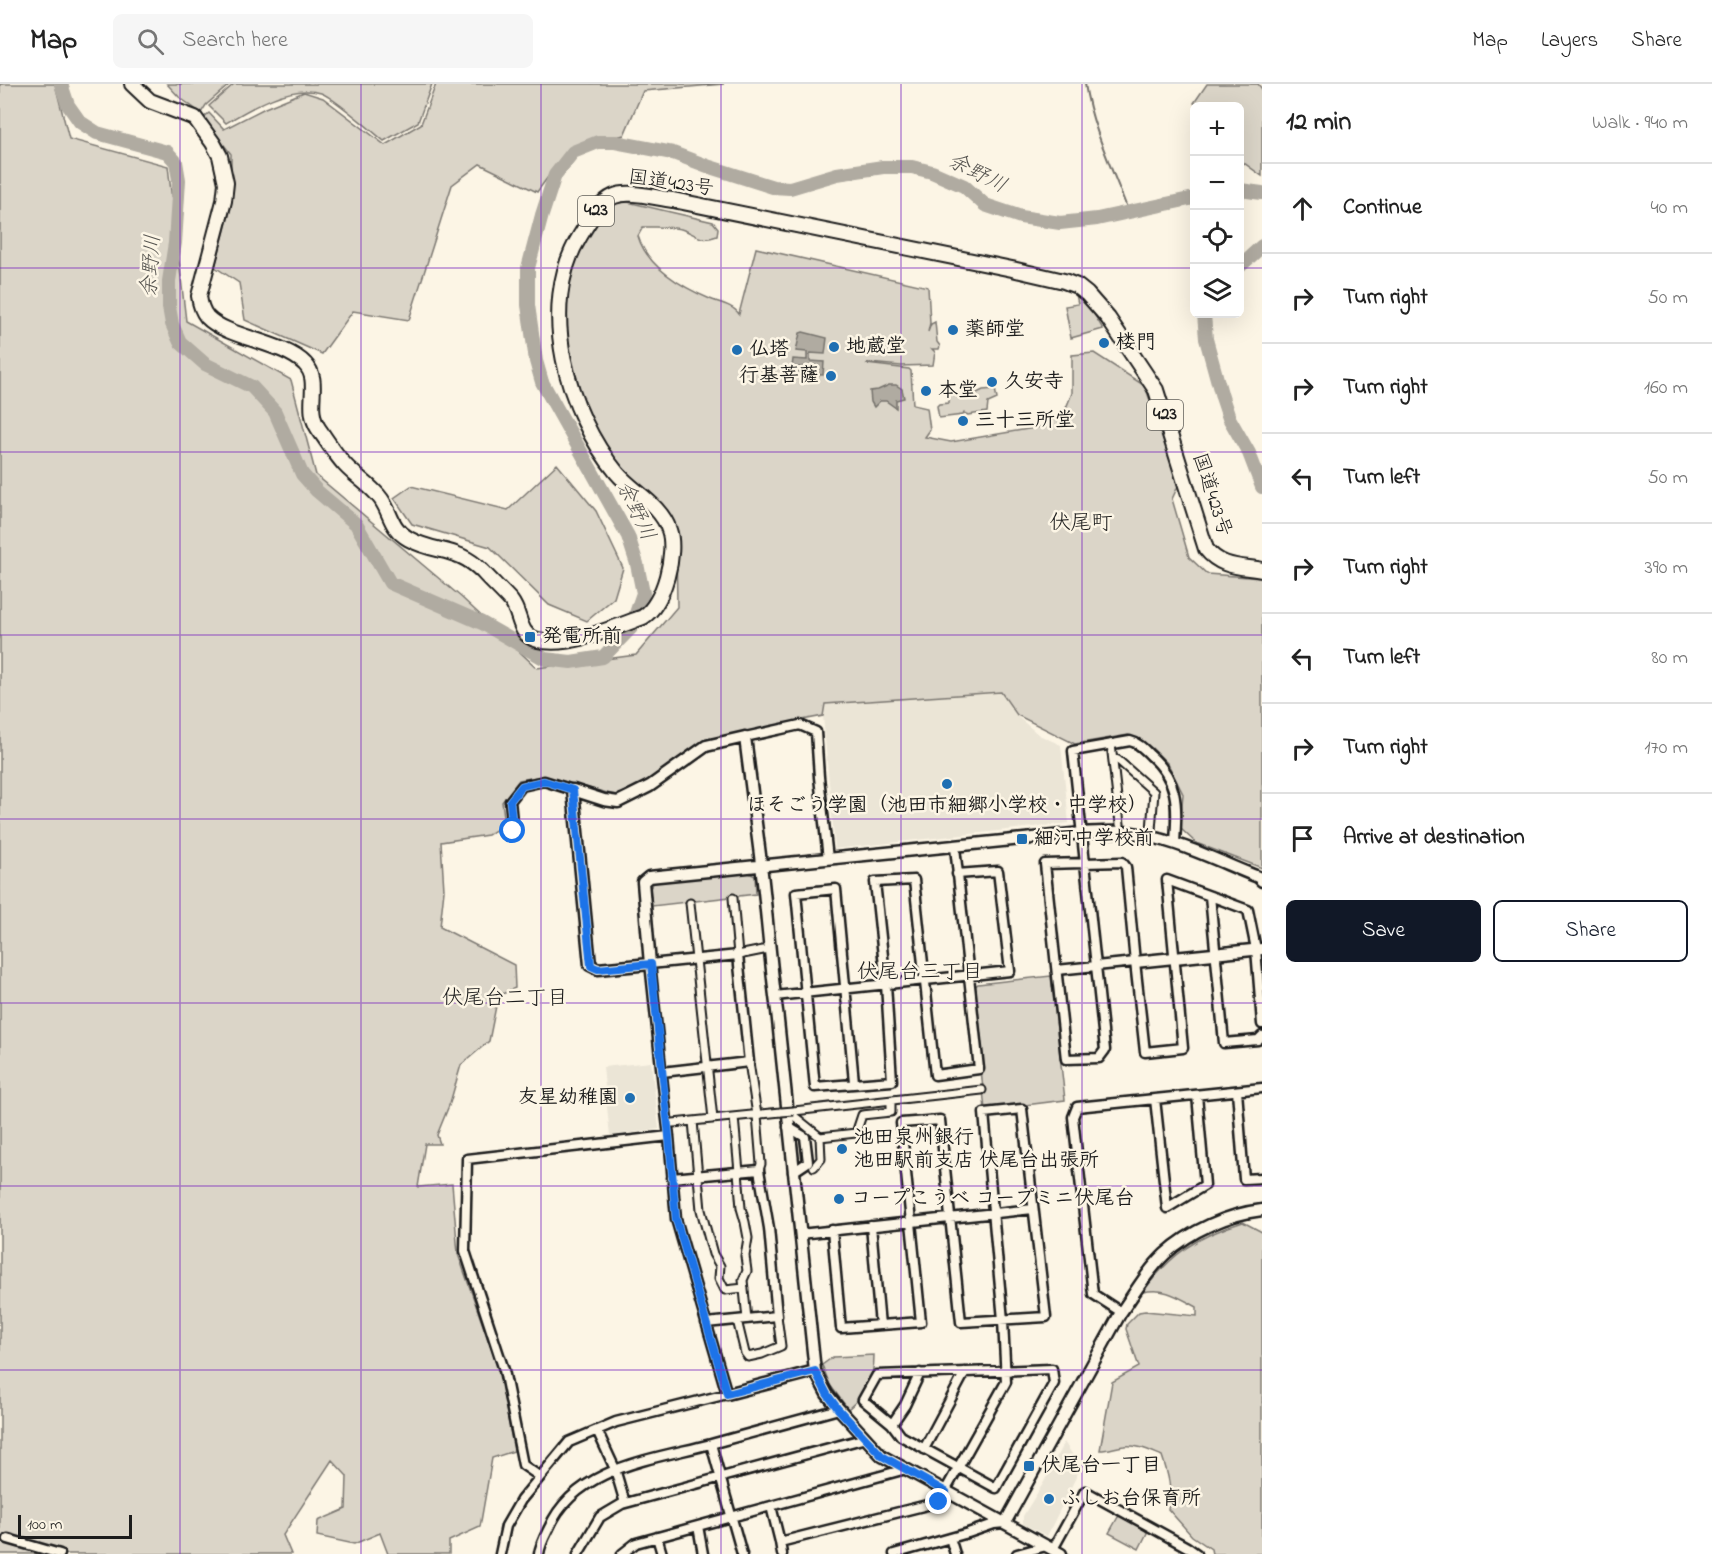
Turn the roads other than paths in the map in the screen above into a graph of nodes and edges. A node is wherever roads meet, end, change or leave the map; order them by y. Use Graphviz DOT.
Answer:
graph roads {
  1 [pos="132,84"];
  2 [pos="1259,569"];
  3 [pos="745,736"];
  4 [pos="1111,744"];
  5 [pos="1113,758"];
  6 [pos="573,790"];
  7 [pos="1120,824"];
  8 [pos="1150,830"];
  9 [pos="513,831"];
  10 [pos="1082,833"];
  11 [pos="1175,843"];
  12 [pos="955,847"];
  13 [pos="828,858"];
  14 [pos="1085,861"];
  15 [pos="761,865"];
  16 [pos="957,874"];
  17 [pos="1262,881"];
  18 [pos="1210,896"];
  19 [pos="733,898"];
  20 [pos="690,903"];
  21 [pos="1259,949"];
  22 [pos="763,950"];
  23 [pos="1216,954"];
  24 [pos="738,955"];
  25 [pos="1175,958"];
  26 [pos="696,959"];
  27 [pos="1135,962"];
  28 [pos="651,964"];
  29 [pos="1096,966"];
  30 [pos="1057,970"];
  31 [pos="968,976"];
  32 [pos="925,980"];
  33 [pos="886,984"];
  34 [pos="846,989"];
  35 [pos="806,993"];
  36 [pos="775,996"];
  37 [pos="1262,1024"];
  38 [pos="1262,1036"];
  39 [pos="749,1062"];
  40 [pos="707,1066"];
  41 [pos="662,1072"];
  42 [pos="854,1082"];
  43 [pos="1262,1088"];
  44 [pos="982,1090"];
  45 [pos="1237,1091"];
  46 [pos="1197,1095"];
  47 [pos="1155,1099"];
  48 [pos="891,1101"];
  49 [pos="794,1113"];
  50 [pos="757,1115"];
  51 [pos="734,1117"];
  52 [pos="712,1119"];
  53 [pos="693,1121"];
  54 [pos="673,1123"];
  55 [pos="788,1127"];
  56 [pos="669,1136"];
  57 [pos="820,1137"];
  58 [pos="814,1167"];
  59 [pos="759,1170"];
  60 [pos="739,1172"];
  61 [pos="793,1172"];
  62 [pos="699,1176"];
  63 [pos="672,1178"];
  64 [pos="1262,1178"];
  65 [pos="1033,1209"];
  66 [pos="1262,1210"];
  67 [pos="994,1212"];
  68 [pos="950,1218"];
  69 [pos="911,1223"];
  70 [pos="871,1226"];
  71 [pos="832,1230"];
  72 [pos="800,1234"];
  73 [pos="744,1288"];
  74 [pos="1121,1312"];
  75 [pos="777,1316"];
  76 [pos="747,1319"];
  77 [pos="737,1320"];
  78 [pos="1003,1320"];
  79 [pos="706,1323"];
  80 [pos="880,1325"];
  81 [pos="815,1371"];
  82 [pos="1005,1371"];
  83 [pos="965,1372"];
  84 [pos="920,1373"];
  85 [pos="727,1394"];
  86 [pos="838,1409"];
  87 [pos="892,1424"];
  88 [pos="597,1430"];
  89 [pos="866,1438"];
  90 [pos="711,1443"];
  91 [pos="924,1449"];
  92 [pos="959,1468"];
  93 [pos="615,1469"];
  94 [pos="906,1469"];
  95 [pos="539,1476"];
  96 [pos="721,1478"];
  97 [pos="946,1492"];
  98 [pos="625,1503"];
  99 [pos="771,1506"];
  100 [pos="732,1517"];
  101 [pos="1005,1523"];
  102 [pos="698,1526"];
  103 [pos="657,1537"];
  104 [pos="951,1538"];
  105 [pos="8,1539"];
  106 [pos="780,1542"];
  107 [pos="1053,1550"];
  108 [pos="915,1551"];
  109 [pos="60,1554"];
  110 [pos="500,1554"];
  111 [pos="539,1554"];
  112 [pos="578,1554"];
  113 [pos="622,1554"];
  114 [pos="662,1554"];
  115 [pos="704,1554"];
  116 [pos="742,1554"];
  117 [pos="782,1554"];
  118 [pos="894,1554"];
  119 [pos="955,1554"];
  120 [pos="1017,1554"];
  121 [pos="1197,1554"];
  1 -- 2 [label="highway, 国道423号 / 423"];
  3 -- 6 [label="street"];
  3 -- 13 [label="street"];
  3 -- 15 [label="street"];
  4 -- 5 [label="street"];
  4 -- 10 [label="street"];
  4 -- 11 [label="street"];
  5 -- 7 [label="street"];
  5 -- 8 [label="street"];
  6 -- 9 [label="street"];
  6 -- 28 [label="street"];
  10 -- 11 [label="street"];
  10 -- 12 [label="street"];
  10 -- 14 [label="street"];
  11 -- 17 [label="street"];
  12 -- 13 [label="street"];
  12 -- 16 [label="street"];
  13 -- 15 [label="street"];
  14 -- 27 [label="street"];
  14 -- 29 [label="street"];
  14 -- 30 [label="street"];
  15 -- 28 [label="street"];
  15 -- 36 [label="street"];
  16 -- 31 [label="street"];
  16 -- 31 [label="street"];
  18 -- 21 [label="street"];
  18 -- 23 [label="street"];
  18 -- 25 [label="street"];
  19 -- 24 [label="street"];
  20 -- 26 [label="street"];
  21 -- 23 [label="street"];
  21 -- 37 [label="street"];
  22 -- 24 [label="street"];
  23 -- 25 [label="street"];
  23 -- 38 [label="street"];
  24 -- 26 [label="street"];
  24 -- 39 [label="street"];
  25 -- 27 [label="street"];
  25 -- 27 [label="street"];
  26 -- 28 [label="street"];
  26 -- 40 [label="street"];
  27 -- 29 [label="street"];
  28 -- 41 [label="street"];
  29 -- 30 [label="street"];
  29 -- 30 [label="street"];
  31 -- 32 [label="street"];
  31 -- 32 [label="street"];
  32 -- 33 [label="street"];
  32 -- 33 [label="street"];
  33 -- 34 [label="street"];
  33 -- 42 [label="street"];
  34 -- 35 [label="street"];
  34 -- 35 [label="street"];
  34 -- 42 [label="street"];
  35 -- 36 [label="street"];
  35 -- 42 [label="street"];
  36 -- 55 [label="street"];
  39 -- 40 [label="street"];
  39 -- 50 [label="street"];
  40 -- 41 [label="street"];
  40 -- 52 [label="street"];
  41 -- 56 [label="street"];
  43 -- 45 [label="street"];
  44 -- 48 [label="street"];
  45 -- 46 [label="street"];
  45 -- 64 [label="street"];
  46 -- 47 [label="street"];
  46 -- 47 [label="street"];
  47 -- 74 [label="street"];
  48 -- 49 [label="street"];
  48 -- 57 [label="street"];
  49 -- 50 [label="street, bridge"];
  49 -- 57 [label="street"];
  50 -- 51 [label="street"];
  50 -- 59 [label="street"];
  51 -- 52 [label="street"];
  51 -- 60 [label="street"];
  52 -- 53 [label="street"];
  53 -- 54 [label="street"];
  53 -- 62 [label="street"];
  55 -- 61 [label="street"];
  55 -- 61 [label="street"];
  56 -- 63 [label="street"];
  56 -- 95 [label="street"];
  57 -- 58 [label="street"];
  59 -- 60 [label="street"];
  59 -- 75 [label="street"];
  60 -- 62 [label="street"];
  60 -- 73 [label="street"];
  61 -- 72 [label="street"];
  62 -- 63 [label="street"];
  62 -- 73 [label="street"];
  63 -- 79 [label="street"];
  65 -- 67 [label="street"];
  65 -- 67 [label="street"];
  65 -- 78 [label="street"];
  66 -- 74 [label="street"];
  67 -- 68 [label="street"];
  67 -- 78 [label="street"];
  68 -- 69 [label="street"];
  68 -- 69 [label="street"];
  68 -- 78 [label="street"];
  69 -- 70 [label="street"];
  69 -- 80 [label="street"];
  70 -- 71 [label="street"];
  70 -- 80 [label="street"];
  71 -- 72 [label="street"];
  71 -- 80 [label="street"];
  72 -- 81 [label="street"];
  73 -- 76 [label="street"];
  74 -- 101 [label="street"];
  75 -- 76 [label="street"];
  75 -- 77 [label="street"];
  76 -- 77 [label="street"];
  77 -- 79 [label="street"];
  78 -- 82 [label="street"];
  79 -- 85 [label="street"];
  81 -- 85 [label="street"];
  81 -- 86 [label="street"];
  82 -- 83 [label="street"];
  82 -- 92 [label="street"];
  82 -- 92 [label="street"];
  83 -- 84 [label="street"];
  83 -- 91 [label="street"];
  84 -- 87 [label="street"];
  84 -- 87 [label="street"];
  85 -- 88 [label="street"];
  86 -- 89 [label="street"];
  86 -- 90 [label="street"];
  87 -- 91 [label="street"];
  88 -- 93 [label="street"];
  88 -- 95 [label="street"];
  89 -- 94 [label="street"];
  89 -- 96 [label="street"];
  90 -- 93 [label="street"];
  90 -- 96 [label="street"];
  91 -- 92 [label="street"];
  92 -- 97 [label="street"];
  93 -- 98 [label="street"];
  93 -- 111 [label="street"];
  94 -- 97 [label="street"];
  94 -- 99 [label="street"];
  95 -- 110 [label="street"];
  96 -- 98 [label="street"];
  96 -- 100 [label="street"];
  97 -- 101 [label="street"];
  97 -- 106 [label="street"];
  98 -- 112 [label="street"];
  99 -- 100 [label="street"];
  99 -- 106 [label="street"];
  100 -- 102 [label="street"];
  100 -- 116 [label="street"];
  101 -- 104 [label="street"];
  101 -- 107 [label="street"];
  102 -- 103 [label="street"];
  102 -- 115 [label="street"];
  103 -- 113 [label="street"];
  103 -- 114 [label="street"];
  104 -- 108 [label="street"];
  104 -- 119 [label="street"];
  105 -- 109 [label="street"];
  106 -- 117 [label="street"];
  107 -- 120 [label="street"];
  107 -- 121 [label="street"];
  108 -- 118 [label="street"];
}
